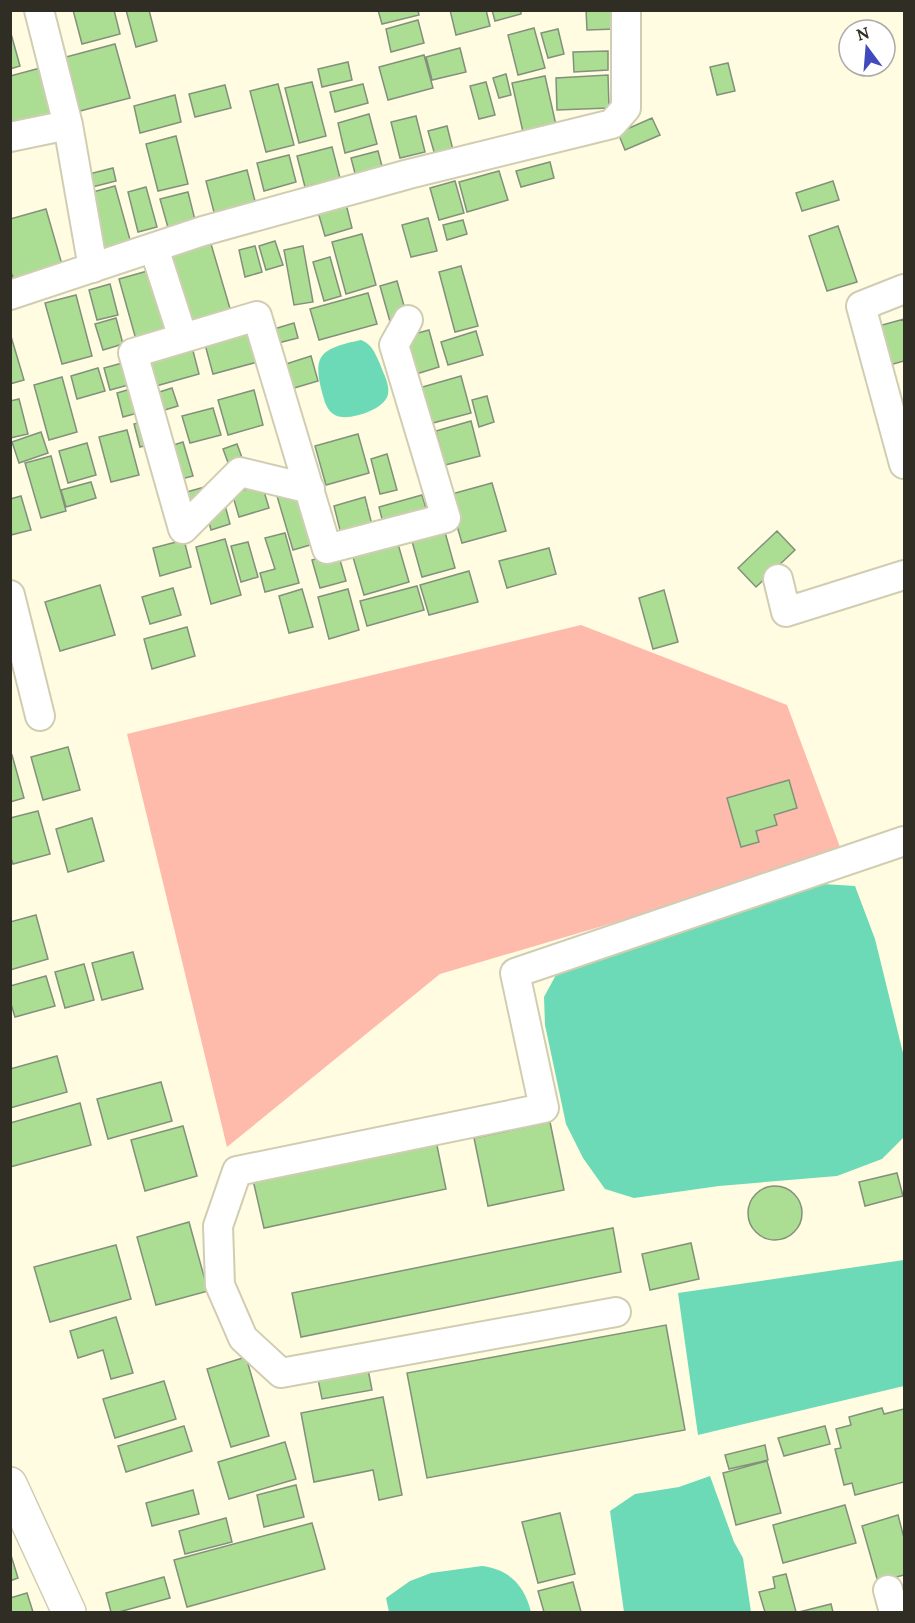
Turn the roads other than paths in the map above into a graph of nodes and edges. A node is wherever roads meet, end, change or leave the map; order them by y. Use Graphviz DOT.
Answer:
graph roads {
  1 [pos="39,10"];
  2 [pos="627,10"];
  3 [pos="68,124"];
  4 [pos="10,136"];
  5 [pos="154,248"];
  6 [pos="93,268"];
  7 [pos="904,289"];
  8 [pos="10,295"];
  9 [pos="408,320"];
  10 [pos="183,338"];
  11 [pos="904,464"];
  12 [pos="310,489"];
  13 [pos="904,575"];
  14 [pos="778,579"];
  15 [pos="10,596"];
  16 [pos="40,716"];
  17 [pos="904,841"];
  18 [pos="616,1312"];
  19 [pos="10,1484"];
  20 [pos="69,1612"];
  1 -- 3 [label="street"];
  2 -- 5 [label="street"];
  3 -- 4 [label="street"];
  3 -- 6 [label="street"];
  5 -- 6 [label="street"];
  5 -- 10 [label="street"];
  6 -- 8 [label="street"];
  7 -- 11 [label="street"];
  9 -- 12 [label="street"];
  10 -- 12 [label="street"];
  10 -- 12 [label="street"];
  13 -- 14 [label="street"];
  15 -- 16 [label="street"];
  17 -- 18 [label="street"];
  19 -- 20 [label="highway"];
}
